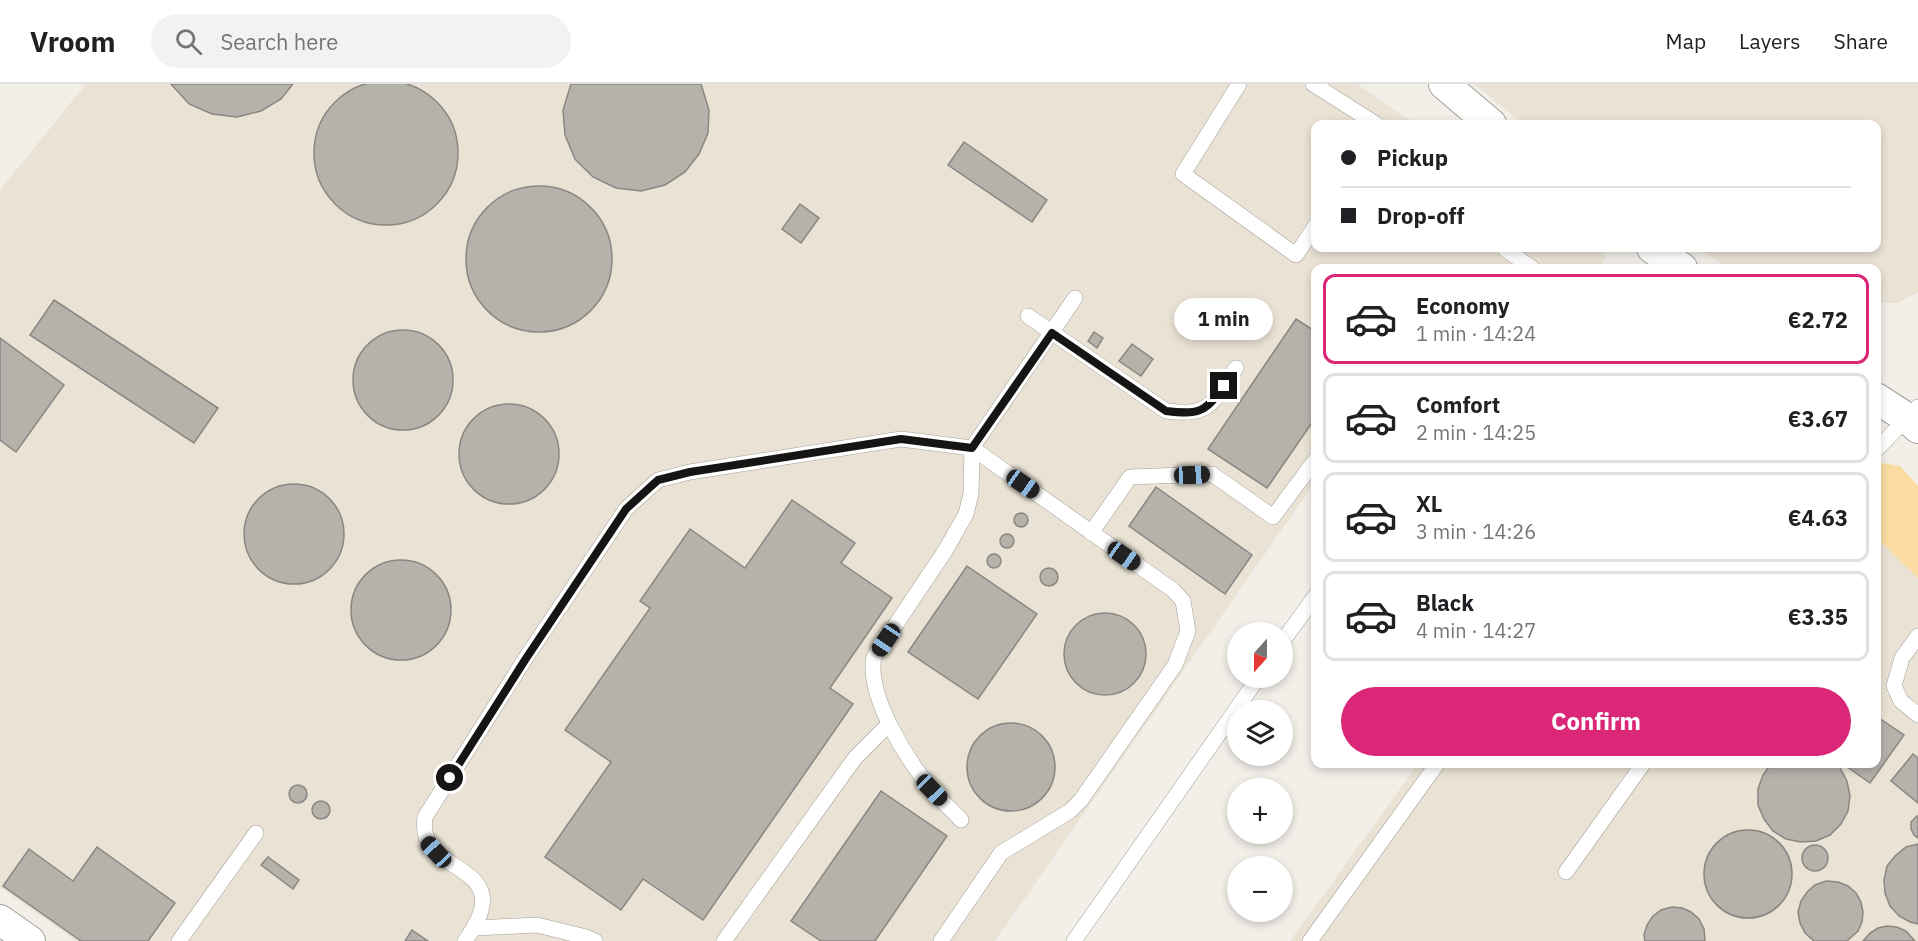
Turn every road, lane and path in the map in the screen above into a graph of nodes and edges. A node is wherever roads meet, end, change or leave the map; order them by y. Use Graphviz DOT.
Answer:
graph roads {
  1 [pos="1239,84"];
  2 [pos="1313,84"];
  3 [pos="1444,84"];
  4 [pos="1370,120"];
  5 [pos="1486,120"];
  6 [pos="1311,232"];
  7 [pos="1508,252"];
  8 [pos="1658,252"];
  9 [pos="1526,264"];
  10 [pos="1676,264"];
  11 [pos="1075,298"];
  12 [pos="1028,316"];
  13 [pos="1052,333"];
  14 [pos="1236,368"];
  15 [pos="1881,400"];
  16 [pos="1914,417"];
  17 [pos="1881,446"];
  18 [pos="972,448"];
  19 [pos="1311,466"];
  20 [pos="1091,533"];
  21 [pos="1311,602"];
  22 [pos="1293,627"];
  23 [pos="1918,636"];
  24 [pos="1250,688"];
  25 [pos="1918,715"];
  26 [pos="889,724"];
  27 [pos="1434,768"];
  28 [pos="1640,768"];
  29 [pos="961,820"];
  30 [pos="256,832"];
  31 [pos="1566,872"];
  32 [pos="0,920"];
  33 [pos="475,928"];
  34 [pos="30,941"];
  35 [pos="179,941"];
  36 [pos="465,941"];
  37 [pos="595,941"];
  38 [pos="724,941"];
  39 [pos="941,941"];
  40 [pos="1074,941"];
  41 [pos="1310,941"];
  1 -- 6 [label="lane"];
  2 -- 4 [label="lane"];
  3 -- 5 [label="street"];
  7 -- 9 [label="lane"];
  8 -- 10 [label="street"];
  11 -- 13 [label="lane"];
  12 -- 13 [label="lane"];
  13 -- 14 [label="lane"];
  13 -- 18 [label="lane"];
  15 -- 16 [label="street"];
  16 -- 17 [label="lane"];
  18 -- 20 [label="lane"];
  18 -- 26 [label="lane"];
  18 -- 33 [label="lane"];
  19 -- 20 [label="lane"];
  20 -- 39 [label="lane"];
  21 -- 22 [label="lane"];
  23 -- 25 [label="lane"];
  24 -- 40 [label="lane"];
  26 -- 29 [label="lane"];
  26 -- 38 [label="lane"];
  27 -- 41 [label="lane"];
  28 -- 31 [label="lane"];
  30 -- 35 [label="lane"];
  32 -- 34 [label="street"];
  33 -- 36 [label="lane"];
  33 -- 37 [label="lane"];
}
